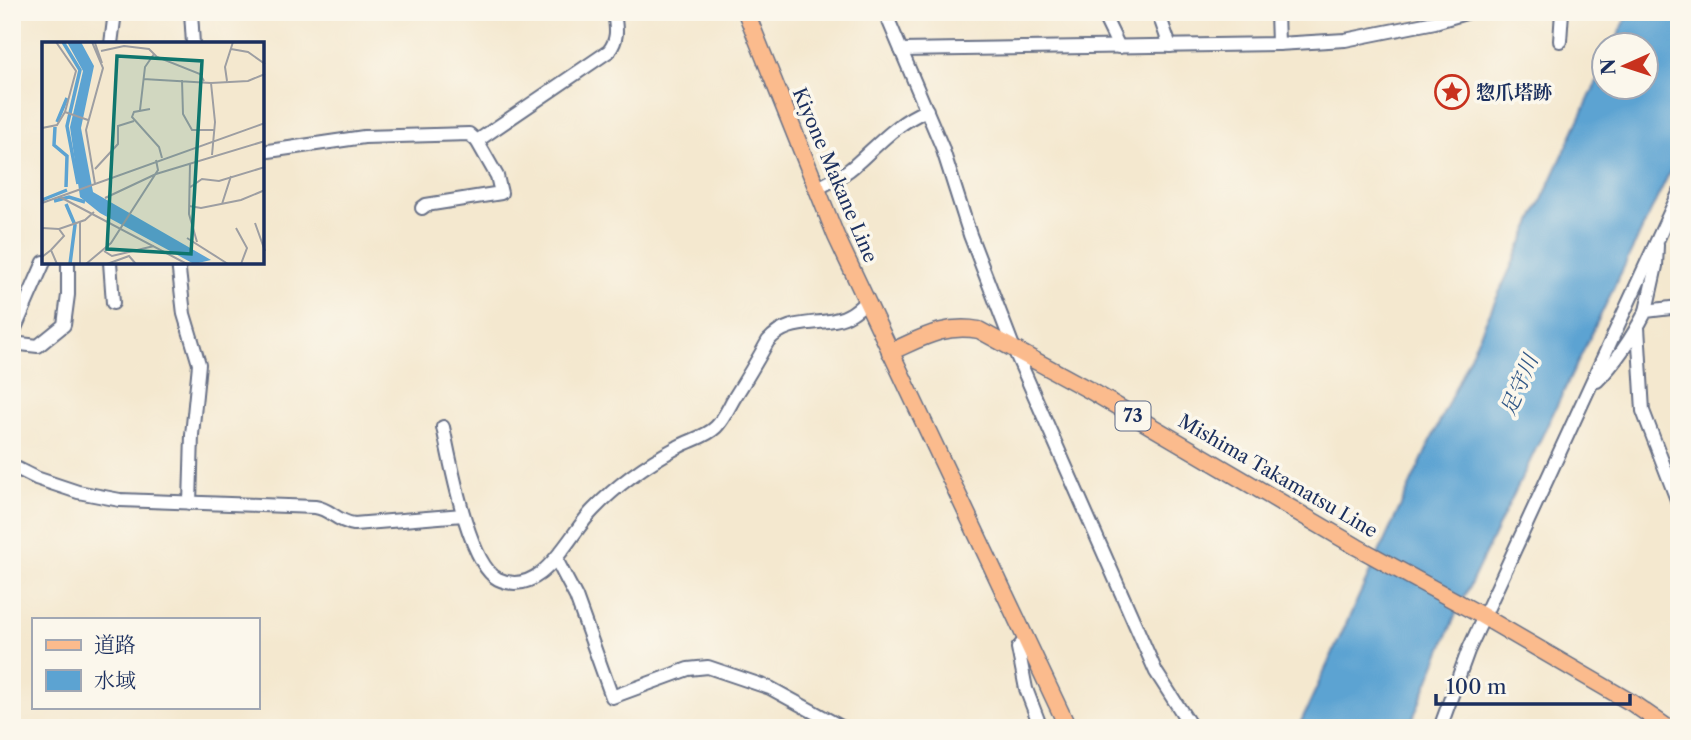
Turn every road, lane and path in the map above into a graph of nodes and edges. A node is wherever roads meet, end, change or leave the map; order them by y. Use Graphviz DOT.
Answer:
graph roads {
  1 [pos="115,12"];
  2 [pos="191,12"];
  3 [pos="614,12"];
  4 [pos="746,12"];
  5 [pos="885,12"];
  6 [pos="1102,12"];
  7 [pos="1158,12"];
  8 [pos="1277,12"];
  9 [pos="1469,12"];
  10 [pos="1562,12"];
  11 [pos="1560,41"];
  12 [pos="111,42"];
  13 [pos="193,42"];
  14 [pos="1278,44"];
  15 [pos="1170,46"];
  16 [pos="1119,47"];
  17 [pos="901,50"];
  18 [pos="927,110"];
  19 [pos="477,141"];
  20 [pos="264,152"];
  21 [pos="816,189"];
  22 [pos="1679,193"];
  23 [pos="422,208"];
  24 [pos="1657,237"];
  25 [pos="43,264"];
  26 [pos="68,264"];
  27 [pos="110,264"];
  28 [pos="178,264"];
  29 [pos="867,300"];
  30 [pos="113,303"];
  31 [pos="1679,307"];
  32 [pos="1646,311"];
  33 [pos="1638,327"];
  34 [pos="12,335"];
  35 [pos="12,343"];
  36 [pos="1014,349"];
  37 [pos="890,352"];
  38 [pos="1591,386"];
  39 [pos="443,427"];
  40 [pos="12,466"];
  41 [pos="190,503"];
  42 [pos="1679,505"];
  43 [pos="464,515"];
  44 [pos="556,559"];
  45 [pos="1482,616"];
  46 [pos="1026,639"];
  47 [pos="843,728"];
  48 [pos="1041,728"];
  49 [pos="1068,728"];
  50 [pos="1192,728"];
  51 [pos="1440,728"];
  52 [pos="1668,728"];
  1 -- 12 [label="street"];
  2 -- 13 [label="street"];
  3 -- 19 [label="street"];
  4 -- 21 [label="main road, Kiyone Makane Line"];
  5 -- 17 [label="street"];
  6 -- 16 [label="street"];
  7 -- 15 [label="street"];
  8 -- 14 [label="street"];
  9 -- 14 [label="street"];
  10 -- 11 [label="street"];
  14 -- 15 [label="street"];
  15 -- 16 [label="street"];
  16 -- 17 [label="street"];
  17 -- 18 [label="street"];
  18 -- 21 [label="street"];
  18 -- 36 [label="street"];
  19 -- 20 [label="street"];
  19 -- 23 [label="street"];
  21 -- 29 [label="main road, Kiyone Makane Line"];
  22 -- 24 [label="street"];
  24 -- 32 [label="street"];
  24 -- 38 [label="street"];
  25 -- 34 [label="street"];
  26 -- 35 [label="street"];
  27 -- 30 [label="street"];
  28 -- 41 [label="street"];
  29 -- 37 [label="main road, Kiyone Makane Line"];
  29 -- 44 [label="street"];
  31 -- 32 [label="street"];
  32 -- 33 [label="street"];
  33 -- 38 [label="street"];
  33 -- 42 [label="street"];
  36 -- 37 [label="main road, Mishima Takamatsu Line / 73"];
  36 -- 45 [label="main road, Mishima Takamatsu Line / 73"];
  36 -- 50 [label="street"];
  37 -- 46 [label="main road"];
  38 -- 45 [label="street"];
  39 -- 43 [label="street"];
  40 -- 41 [label="street"];
  41 -- 43 [label="street"];
  43 -- 44 [label="street"];
  44 -- 47 [label="street"];
  45 -- 51 [label="street"];
  45 -- 52 [label="main road, Mishima Takamatsu Line / 73"];
  46 -- 48 [label="street"];
  46 -- 49 [label="main road"];
}
